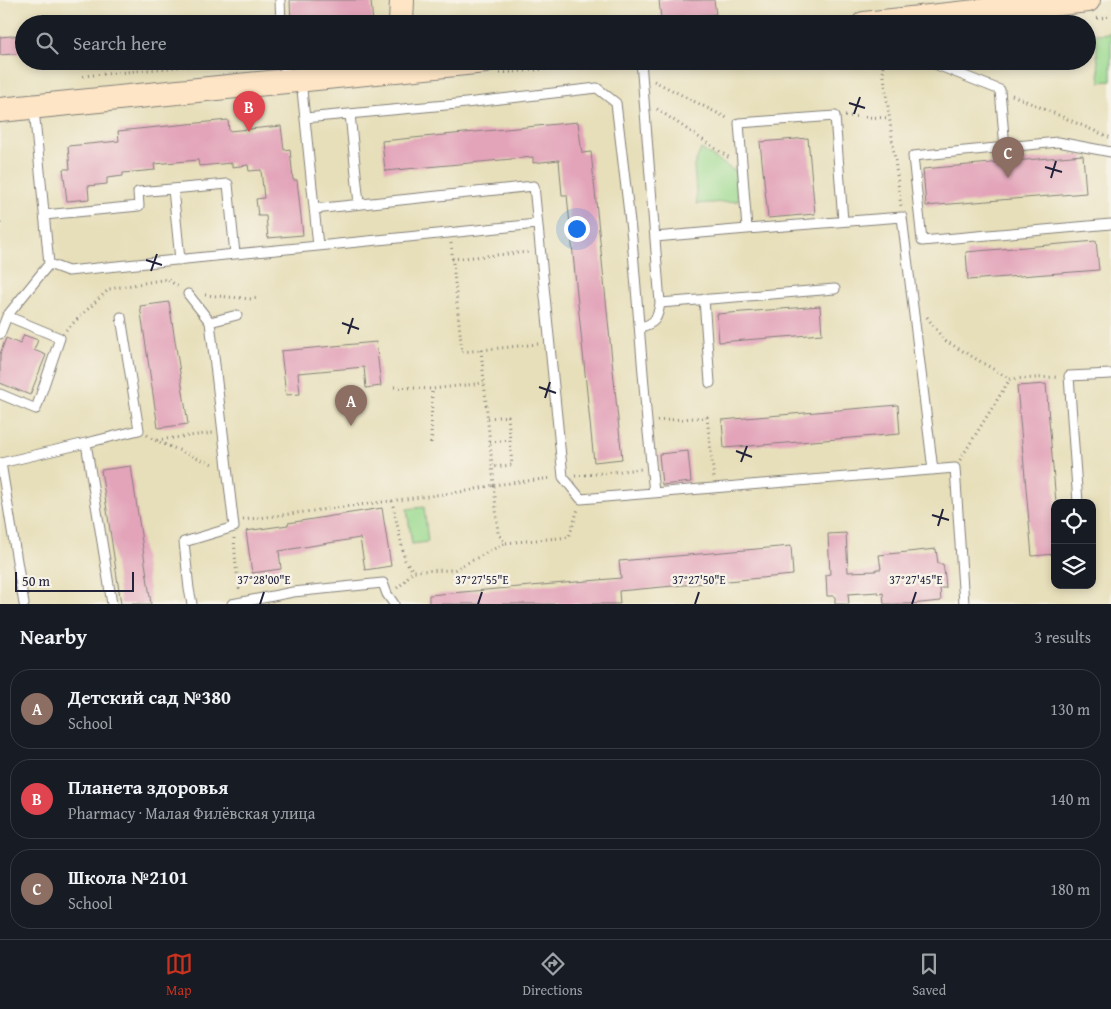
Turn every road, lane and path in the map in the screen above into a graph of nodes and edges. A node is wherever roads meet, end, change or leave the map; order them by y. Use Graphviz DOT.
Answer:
graph roads {
  1 [pos="280,0"];
  2 [pos="402,0"];
  3 [pos="1088,0"];
  4 [pos="281,15"];
  5 [pos="401,15"];
  6 [pos="948,15"];
  7 [pos="147,70"];
  8 [pos="340,70"];
  9 [pos="642,70"];
  10 [pos="883,70"];
  11 [pos="950,70"];
  12 [pos="291,74"];
  13 [pos="83,76"];
  14 [pos="642,76"];
  15 [pos="1000,90"];
  16 [pos="644,100"];
  17 [pos="34,107"];
  18 [pos="0,110"];
  19 [pos="350,114"];
  20 [pos="835,116"];
  21 [pos="305,118"];
  22 [pos="889,118"];
  23 [pos="738,123"];
  24 [pos="1111,138"];
  25 [pos="1005,148"];
  26 [pos="1111,152"];
  27 [pos="742,166"];
  28 [pos="173,189"];
  29 [pos="359,204"];
  30 [pos="314,208"];
  31 [pos="44,215"];
  32 [pos="902,217"];
  33 [pos="843,221"];
  34 [pos="538,224"];
  35 [pos="1111,224"];
  36 [pos="747,228"];
  37 [pos="655,237"];
  38 [pos="318,246"];
  39 [pos="451,248"];
  40 [pos="540,250"];
  41 [pos="235,254"];
  42 [pos="452,259"];
  43 [pos="180,260"];
  44 [pos="48,264"];
  45 [pos="835,289"];
  46 [pos="188,294"];
  47 [pos="258,297"];
  48 [pos="912,297"];
  49 [pos="704,299"];
  50 [pos="660,303"];
  51 [pos="237,315"];
  52 [pos="7,316"];
  53 [pos="121,317"];
  54 [pos="210,322"];
  55 [pos="640,327"];
  56 [pos="34,328"];
  57 [pos="0,334"];
  58 [pos="550,343"];
  59 [pos="481,350"];
  60 [pos="1111,374"];
  61 [pos="1069,376"];
  62 [pos="1010,379"];
  63 [pos="710,383"];
  64 [pos="484,384"];
  65 [pos="394,387"];
  66 [pos="432,389"];
  67 [pos="0,394"];
  68 [pos="488,418"];
  69 [pos="647,422"];
  70 [pos="140,430"];
  71 [pos="223,432"];
  72 [pos="154,440"];
  73 [pos="510,440"];
  74 [pos="490,442"];
  75 [pos="86,443"];
  76 [pos="430,443"];
  77 [pos="492,467"];
  78 [pos="652,468"];
  79 [pos="955,468"];
  80 [pos="227,470"];
  81 [pos="932,470"];
  82 [pos="563,477"];
  83 [pos="494,484"];
  84 [pos="715,488"];
  85 [pos="654,493"];
  86 [pos="581,499"];
  87 [pos="1078,499"];
  88 [pos="392,501"];
  89 [pos="233,524"];
  90 [pos="504,543"];
  91 [pos="413,571"];
  92 [pos="387,594"];
  93 [pos="242,602"];
  94 [pos="24,604"];
  95 [pos="112,604"];
  96 [pos="192,604"];
  97 [pos="232,604"];
  98 [pos="394,604"];
  99 [pos="964,604"];
  1 -- 4 [label="lane"];
  2 -- 5 [label="street"];
  3 -- 6 [label="street"];
  7 -- 13 [label="path"];
  8 -- 12 [label="street"];
  9 -- 14 [label="lane"];
  10 -- 22 [label="path"];
  11 -- 15 [label="lane"];
  12 -- 17 [label="street"];
  12 -- 21 [label="lane"];
  14 -- 16 [label="lane"];
  14 -- 23 [label="path"];
  15 -- 24 [label="path"];
  15 -- 25 [label="lane"];
  16 -- 27 [label="path"];
  16 -- 37 [label="lane"];
  17 -- 18 [label="street"];
  17 -- 31 [label="lane"];
  19 -- 21 [label="lane"];
  19 -- 29 [label="lane"];
  19 -- 55 [label="lane"];
  20 -- 22 [label="path"];
  20 -- 23 [label="lane"];
  20 -- 33 [label="lane"];
  21 -- 30 [label="lane"];
  22 -- 32 [label="path"];
  23 -- 27 [label="lane"];
  25 -- 26 [label="lane"];
  25 -- 35 [label="lane"];
  27 -- 36 [label="lane"];
  28 -- 31 [label="lane"];
  28 -- 41 [label="lane"];
  28 -- 43 [label="lane"];
  29 -- 30 [label="lane"];
  29 -- 34 [label="lane"];
  30 -- 38 [label="lane"];
  31 -- 44 [label="lane"];
  32 -- 33 [label="lane"];
  32 -- 48 [label="lane"];
  33 -- 36 [label="lane"];
  34 -- 38 [label="lane"];
  34 -- 40 [label="lane"];
  36 -- 37 [label="lane"];
  37 -- 50 [label="lane"];
  38 -- 41 [label="lane"];
  39 -- 42 [label="path"];
  40 -- 42 [label="path"];
  40 -- 58 [label="lane"];
  41 -- 43 [label="lane"];
  42 -- 59 [label="path"];
  43 -- 44 [label="lane"];
  44 -- 52 [label="lane"];
  45 -- 49 [label="lane"];
  46 -- 47 [label="path"];
  46 -- 54 [label="lane"];
  46 -- 56 [label="path"];
  48 -- 62 [label="path"];
  48 -- 81 [label="lane"];
  49 -- 50 [label="lane"];
  49 -- 63 [label="lane"];
  50 -- 55 [label="lane"];
  51 -- 54 [label="lane"];
  52 -- 56 [label="lane"];
  52 -- 57 [label="lane"];
  53 -- 70 [label="lane"];
  54 -- 71 [label="lane"];
  55 -- 69 [label="lane"];
  56 -- 67 [label="lane"];
  58 -- 59 [label="path"];
  58 -- 82 [label="lane"];
  59 -- 64 [label="path"];
  60 -- 61 [label="lane"];
  61 -- 62 [label="path"];
  61 -- 87 [label="lane"];
  62 -- 79 [label="path"];
  64 -- 66 [label="path"];
  64 -- 68 [label="path"];
  65 -- 66 [label="path"];
  66 -- 76 [label="path"];
  68 -- 73 [label="path"];
  68 -- 74 [label="path"];
  69 -- 78 [label="lane"];
  69 -- 84 [label="path"];
  70 -- 72 [label="path"];
  70 -- 75 [label="lane"];
  71 -- 72 [label="path"];
  71 -- 80 [label="lane"];
  72 -- 80 [label="path"];
  73 -- 74 [label="path"];
  73 -- 77 [label="path"];
  74 -- 77 [label="path"];
  75 -- 94 [label="lane"];
  75 -- 95 [label="lane"];
  77 -- 83 [label="path"];
  78 -- 82 [label="path"];
  78 -- 85 [label="lane"];
  79 -- 81 [label="lane"];
  79 -- 99 [label="lane"];
  80 -- 89 [label="lane"];
  81 -- 84 [label="lane"];
  82 -- 83 [label="path"];
  82 -- 86 [label="lane"];
  83 -- 88 [label="path"];
  83 -- 90 [label="path"];
  84 -- 85 [label="lane"];
  85 -- 86 [label="lane"];
  86 -- 90 [label="path"];
  88 -- 89 [label="path"];
  88 -- 91 [label="path"];
  89 -- 93 [label="path"];
  89 -- 96 [label="lane"];
  90 -- 91 [label="path"];
  91 -- 92 [label="path"];
  92 -- 93 [label="lane"];
  92 -- 98 [label="lane"];
  93 -- 97 [label="lane"];
}
